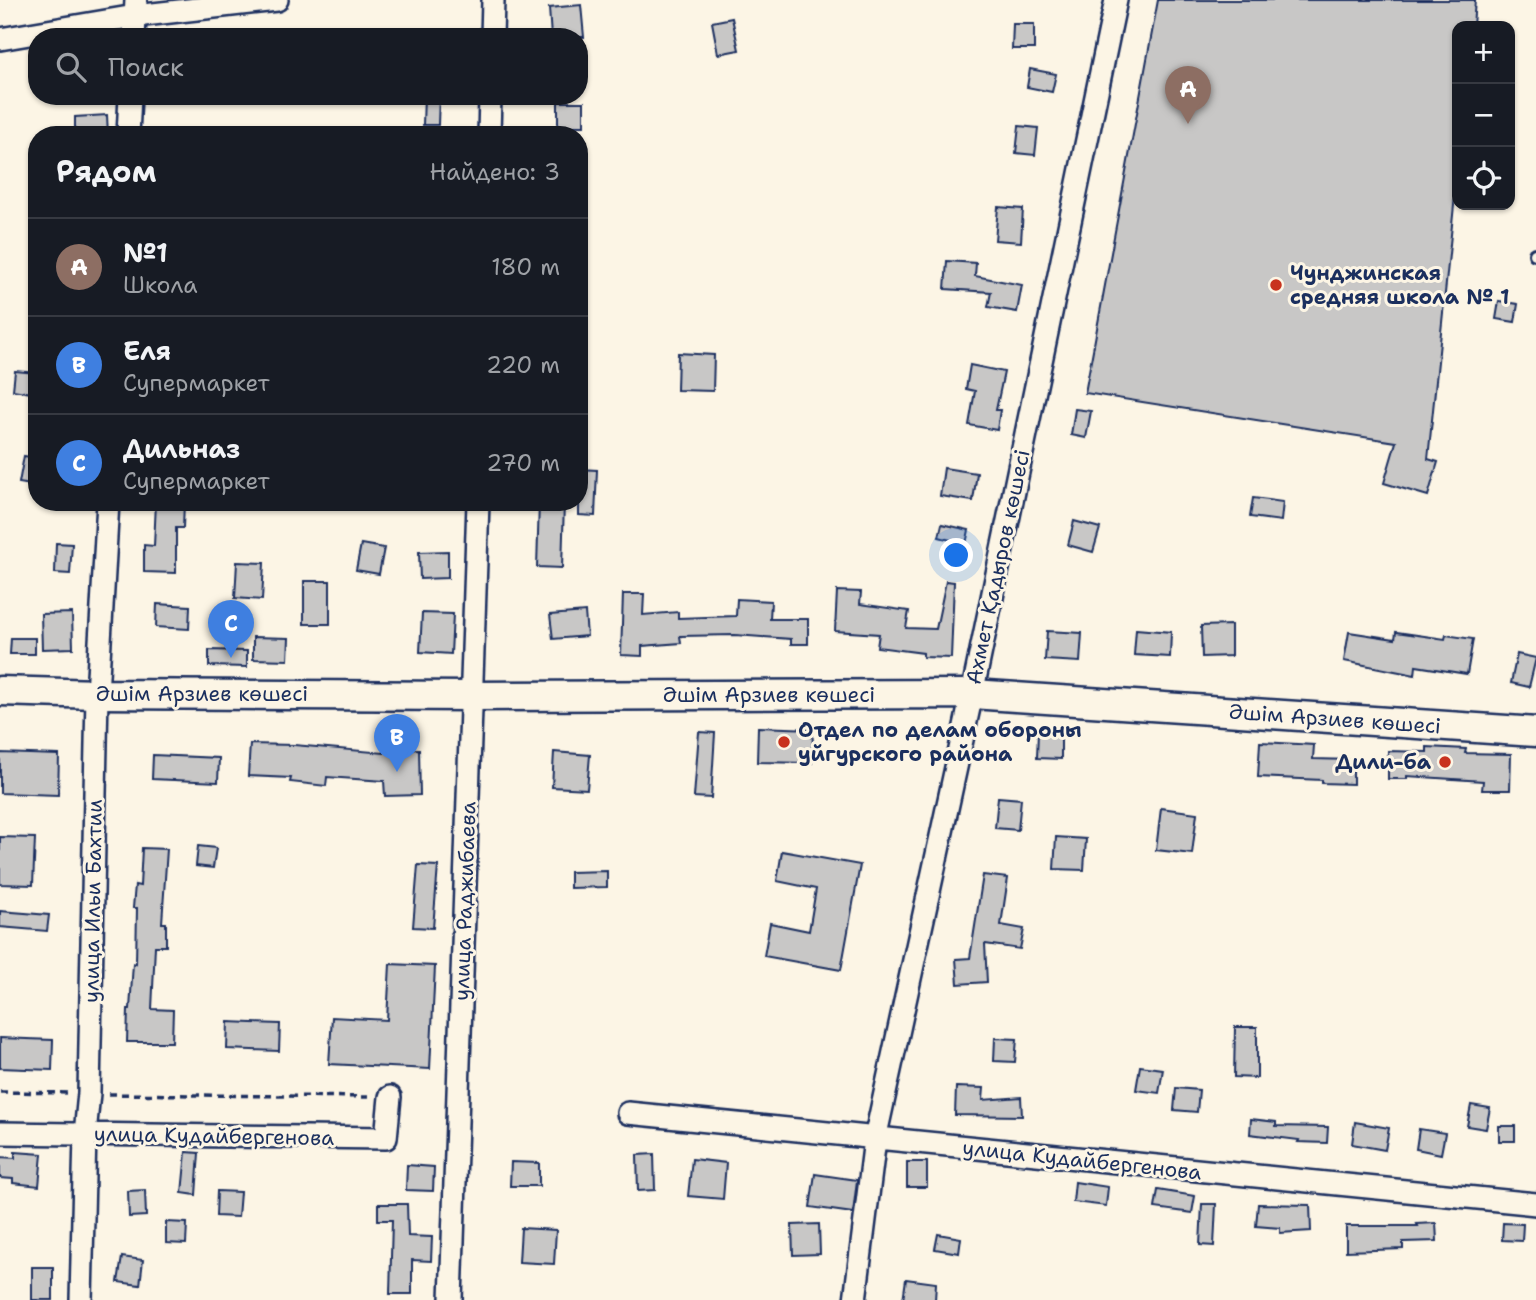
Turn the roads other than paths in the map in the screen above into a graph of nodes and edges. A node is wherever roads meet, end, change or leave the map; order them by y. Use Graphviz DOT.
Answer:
graph roads {
  1 [pos="277,0"];
  2 [pos="493,0"];
  3 [pos="1116,0"];
  4 [pos="135,18"];
  5 [pos="71,28"];
  6 [pos="492,28"];
  7 [pos="28,35"];
  8 [pos="0,39"];
  9 [pos="130,105"];
  10 [pos="490,105"];
  11 [pos="128,126"];
  12 [pos="489,126"];
  13 [pos="107,511"];
  14 [pos="478,511"];
  15 [pos="0,691"];
  16 [pos="97,694"];
  17 [pos="972,694"];
  18 [pos="472,696"];
  19 [pos="1536,732"];
  20 [pos="390,1097"];
  21 [pos="628,1114"];
  22 [pos="0,1133"];
  23 [pos="85,1135"];
  24 [pos="875,1139"];
  25 [pos="1536,1204"];
  26 [pos="81,1300"];
  27 [pos="450,1300"];
  28 [pos="855,1300"];
  1 -- 4 [label="street"];
  2 -- 6 [label="street"];
  3 -- 17 [label="street, Ахмет Қадыров көшесі"];
  4 -- 5 [label="street"];
  7 -- 8 [label="street"];
  9 -- 11 [label="street"];
  10 -- 12 [label="street"];
  13 -- 16 [label="street, улица Ильи Бахтии"];
  14 -- 18 [label="street, улица Раджибаева"];
  15 -- 16 [label="street, Әшім Арзиев көшесі"];
  16 -- 18 [label="street, Әшім Арзиев көшесі"];
  16 -- 23 [label="street, улица Ильи Бахтии"];
  17 -- 18 [label="street, Әшім Арзиев көшесі"];
  17 -- 19 [label="street, Әшім Арзиев көшесі"];
  17 -- 24 [label="street, Ахмет Қадыров көшесі"];
  18 -- 27 [label="street, улица Раджибаева"];
  20 -- 23 [label="street, улица Кудайбергенова"];
  21 -- 24 [label="street, улица Кудайбергенова"];
  22 -- 23 [label="street, улица Кудайбергенова"];
  23 -- 26 [label="street, улица Ильи Бахтии"];
  24 -- 25 [label="street, улица Кудайбергенова"];
  24 -- 28 [label="street, Ахмет Қадыров көшесі"];
}
